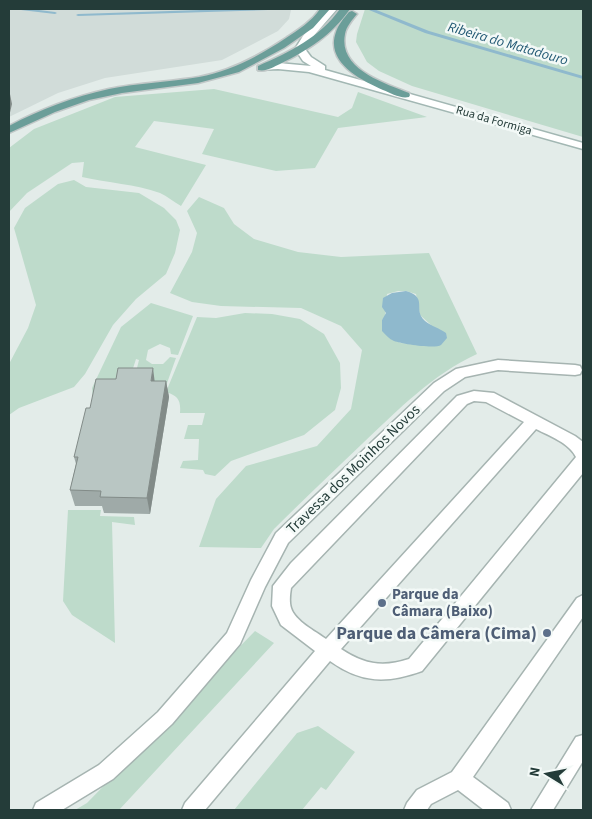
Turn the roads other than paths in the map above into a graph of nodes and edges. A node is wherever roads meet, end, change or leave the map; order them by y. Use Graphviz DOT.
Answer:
graph roads {
  1 [pos="325,9"];
  2 [pos="332,9"];
  3 [pos="344,9"];
  4 [pos="353,9"];
  5 [pos="300,49"];
  6 [pos="262,68"];
  7 [pos="337,76"];
  8 [pos="212,77"];
  9 [pos="405,95"];
  10 [pos="9,130"];
  11 [pos="583,146"];
  12 [pos="575,370"];
  13 [pos="534,421"];
  14 [pos="583,455"];
  15 [pos="583,460"];
  16 [pos="583,604"];
  17 [pos="328,650"];
  18 [pos="583,744"];
  19 [pos="459,780"];
  20 [pos="43,810"];
  21 [pos="192,810"];
  22 [pos="414,810"];
  23 [pos="501,810"];
  24 [pos="541,810"];
  1 -- 8 [label="main road"];
  2 -- 5 [label="main road"];
  3 -- 5 [label="main road"];
  4 -- 9 [label="main road"];
  5 -- 6 [label="main road"];
  5 -- 7 [label="main road"];
  6 -- 7 [label="main road"];
  6 -- 8 [label="main road"];
  7 -- 9 [label="main road, Rua da Formiga"];
  8 -- 10 [label="main road"];
  9 -- 11 [label="main road, Rua da Formiga"];
  12 -- 20 [label="main road, Travessa dos Moinhos Novos"];
  13 -- 14 [label="main road"];
  13 -- 17 [label="main road"];
  13 -- 17 [label="main road"];
  15 -- 17 [label="main road"];
  16 -- 19 [label="main road"];
  17 -- 21 [label="main road"];
  18 -- 24 [label="main road"];
  19 -- 22 [label="main road"];
  19 -- 23 [label="main road"];
}
